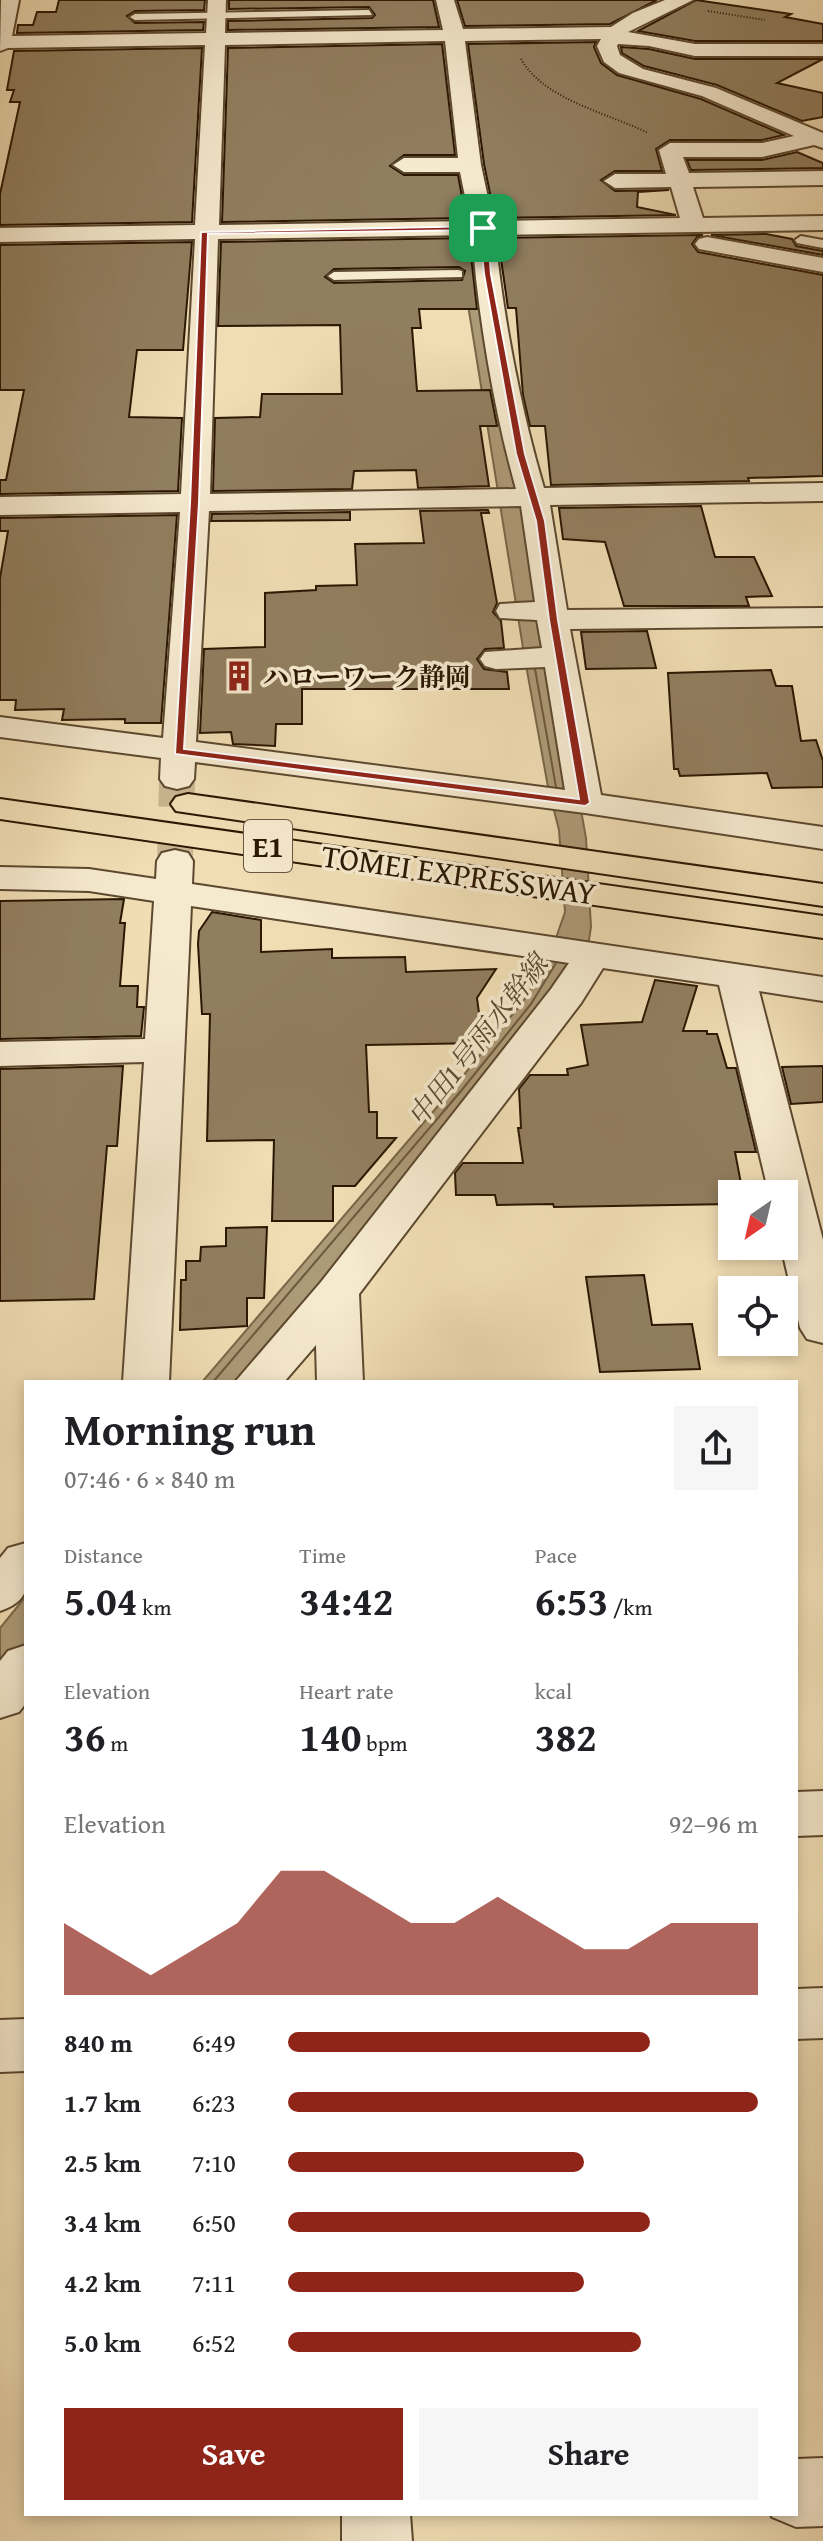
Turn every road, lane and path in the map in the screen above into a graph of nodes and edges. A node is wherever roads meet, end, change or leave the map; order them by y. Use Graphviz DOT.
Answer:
graph roads {
  1 [pos="10,0"];
  2 [pos="677,2"];
  3 [pos="219,12"];
  4 [pos="369,13"];
  5 [pos="135,17"];
  6 [pos="440,17"];
  7 [pos="776,22"];
  8 [pos="518,34"];
  9 [pos="612,35"];
  10 [pos="0,43"];
  11 [pos="823,50"];
  12 [pos="435,114"];
  13 [pos="464,114"];
  14 [pos="820,139"];
  15 [pos="670,150"];
  16 [pos="404,165"];
  17 [pos="823,178"];
  18 [pos="679,180"];
  19 [pos="615,181"];
  20 [pos="823,223"];
  21 [pos="734,224"];
  22 [pos="697,225"];
  23 [pos="483,228"];
  24 [pos="204,232"];
  25 [pos="771,232"];
  26 [pos="0,235"];
  27 [pos="801,240"];
  28 [pos="823,244"];
  29 [pos="823,265"];
  30 [pos="474,274"];
  31 [pos="334,276"];
  32 [pos="823,492"];
  33 [pos="195,503"];
  34 [pos="0,506"];
  35 [pos="518,509"];
  36 [pos="538,613"];
  37 [pos="823,617"];
  38 [pos="0,727"];
  39 [pos="178,767"];
  40 [pos="0,779"];
  41 [pos="584,803"];
  42 [pos="0,809"];
  43 [pos="823,838"];
  44 [pos="532,869"];
  45 [pos="0,878"];
  46 [pos="173,878"];
  47 [pos="646,885"];
  48 [pos="823,895"];
  49 [pos="823,927"];
  50 [pos="590,956"];
  51 [pos="736,976"];
  52 [pos="823,989"];
  53 [pos="165,1050"];
  54 [pos="0,1054"];
  55 [pos="337,1292"];
  56 [pos="823,1328"];
  57 [pos="146,1380"];
  58 [pos="260,1380"];
  59 [pos="340,1380"];
  60 [pos="24,1563"];
  61 [pos="0,1592"];
  62 [pos="24,1668"];
  63 [pos="0,1698"];
  64 [pos="823,1813"];
  65 [pos="798,1814"];
  66 [pos="823,2013"];
  67 [pos="798,2014"];
  68 [pos="24,2045"];
  69 [pos="0,2046"];
  70 [pos="823,2492"];
  71 [pos="798,2493"];
  72 [pos="376,2516"];
  73 [pos="377,2541"];
  1 -- 10 [label="street"];
  2 -- 7 [label="path"];
  2 -- 9 [label="street"];
  3 -- 4 [label="lane"];
  3 -- 5 [label="lane"];
  3 -- 6 [label="street"];
  3 -- 10 [label="street"];
  3 -- 24 [label="street"];
  6 -- 8 [label="street"];
  6 -- 13 [label="street"];
  8 -- 9 [label="street"];
  8 -- 15 [label="path"];
  9 -- 11 [label="street"];
  9 -- 14 [label="street"];
  12 -- 13 [label="street"];
  12 -- 13 [label="street"];
  12 -- 13 [label="street"];
  12 -- 16 [label="street"];
  13 -- 23 [label="street"];
  14 -- 15 [label="street"];
  15 -- 18 [label="street"];
  17 -- 18 [label="street"];
  18 -- 19 [label="street"];
  18 -- 22 [label="street"];
  20 -- 21 [label="street"];
  21 -- 22 [label="street"];
  21 -- 25 [label="lane"];
  22 -- 23 [label="street"];
  22 -- 29 [label="street"];
  23 -- 24 [label="street"];
  23 -- 30 [label="street"];
  24 -- 26 [label="street"];
  24 -- 33 [label="street"];
  27 -- 28 [label="lane"];
  30 -- 31 [label="lane"];
  30 -- 35 [label="street"];
  32 -- 35 [label="street"];
  33 -- 34 [label="street"];
  33 -- 35 [label="street"];
  33 -- 39 [label="street"];
  35 -- 36 [label="street"];
  36 -- 37 [label="street"];
  36 -- 41 [label="street"];
  38 -- 39 [label="street"];
  39 -- 41 [label="street"];
  40 -- 44 [label="highway, TOMEI EXPRESSWAY / E1"];
  41 -- 43 [label="street"];
  42 -- 44 [label="highway, TOMEI EXPRESSWAY / E1"];
  44 -- 47 [label="highway, TOMEI EXPRESSWAY / E1"];
  45 -- 46 [label="street"];
  46 -- 50 [label="street"];
  46 -- 53 [label="street"];
  47 -- 48 [label="highway, TOMEI EXPRESSWAY / E1"];
  47 -- 49 [label="highway, TOMEI EXPRESSWAY / E1"];
  50 -- 51 [label="street"];
  50 -- 55 [label="street"];
  51 -- 52 [label="street"];
  51 -- 56 [label="street"];
  53 -- 54 [label="street"];
  53 -- 57 [label="street"];
  55 -- 58 [label="street"];
  55 -- 59 [label="street"];
  60 -- 61 [label="street"];
  62 -- 63 [label="street"];
  64 -- 65 [label="street"];
  66 -- 67 [label="street"];
  68 -- 69 [label="street"];
  70 -- 71 [label="street"];
  72 -- 73 [label="street"];
}
